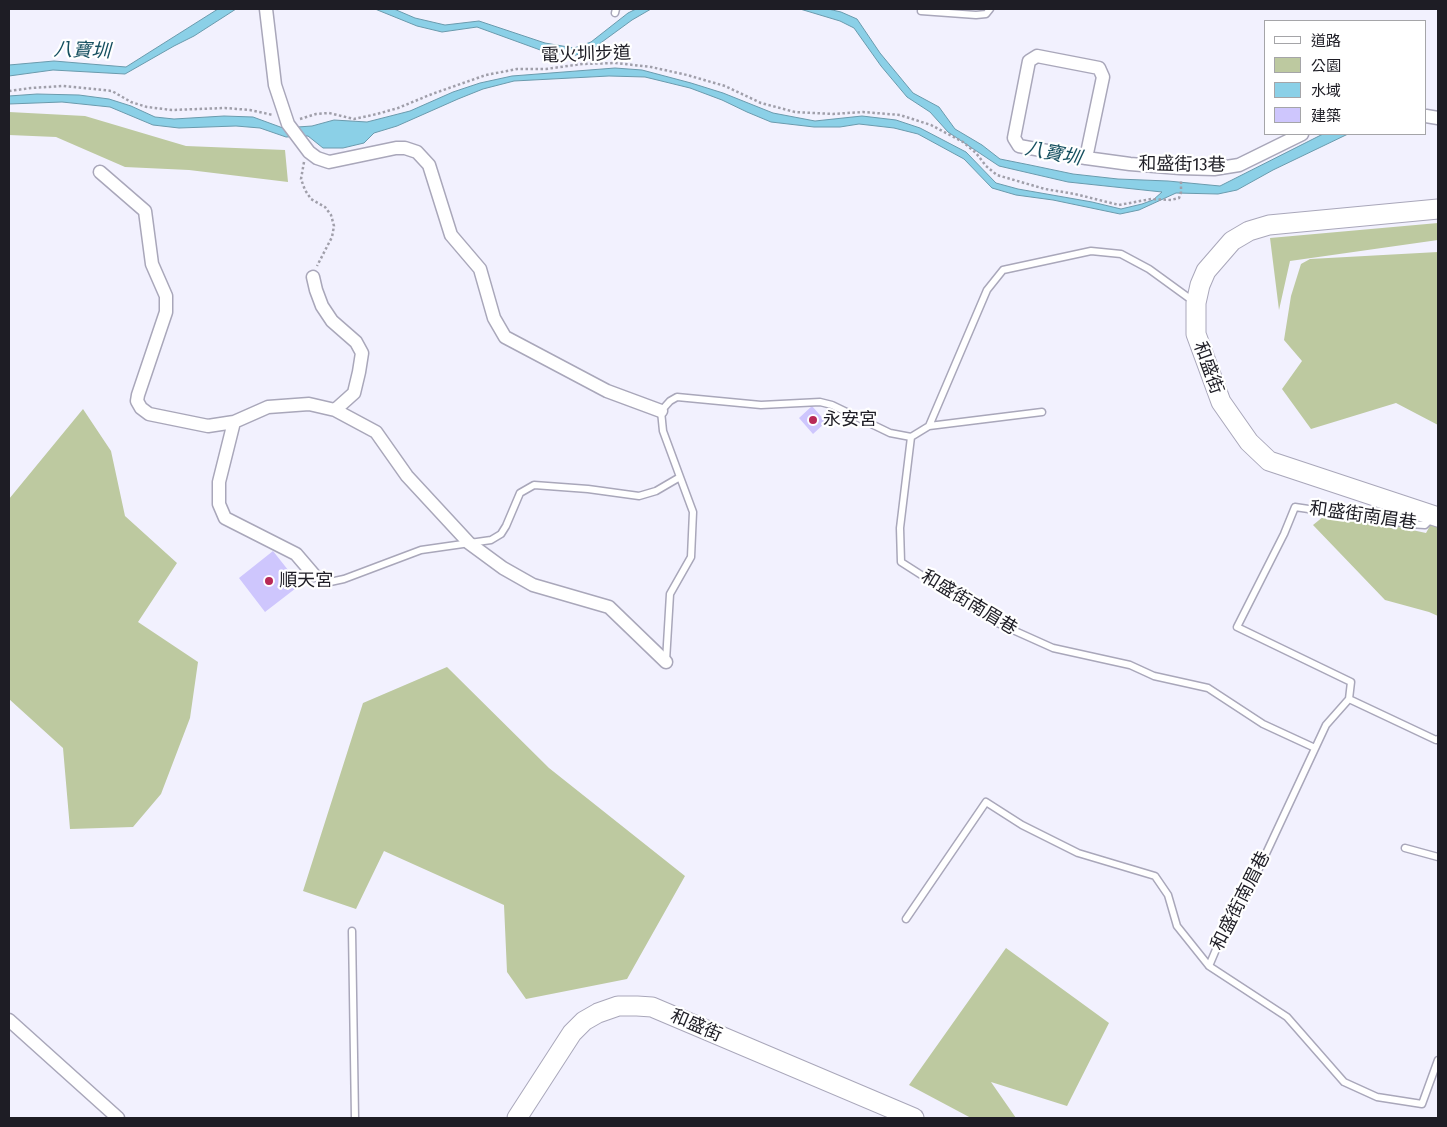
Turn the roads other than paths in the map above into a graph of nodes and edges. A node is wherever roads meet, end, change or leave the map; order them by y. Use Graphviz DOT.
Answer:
graph roads {
  1 [pos="266,9"];
  2 [pos="990,9"];
  3 [pos="921,11"];
  4 [pos="1300,135"];
  5 [pos="1086,158"];
  6 [pos="100,172"];
  7 [pos="1438,209"];
  8 [pos="313,277"];
  9 [pos="1196,303"];
  10 [pos="335,410"];
  11 [pos="661,411"];
  12 [pos="1042,412"];
  13 [pos="234,422"];
  14 [pos="929,426"];
  15 [pos="911,437"];
  16 [pos="680,477"];
  17 [pos="1436,517"];
  18 [pos="469,543"];
  19 [pos="314,575"];
  20 [pos="666,662"];
  21 [pos="1349,698"];
  22 [pos="1437,739"];
  23 [pos="1315,748"];
  24 [pos="1405,848"];
  25 [pos="1438,857"];
  26 [pos="906,919"];
  27 [pos="352,931"];
  28 [pos="1209,966"];
  29 [pos="9,1020"];
  30 [pos="1438,1060"];
  31 [pos="118,1118"];
  32 [pos="355,1118"];
  33 [pos="517,1118"];
  34 [pos="914,1118"];
  1 -- 11 [label="street"];
  2 -- 3 [label="lane"];
  4 -- 5 [label="street, 和盛街13巷"];
  5 -- 5 [label="street, 和盛街13巷"];
  6 -- 13 [label="street"];
  7 -- 9 [label="main road, 和盛街"];
  8 -- 10 [label="street"];
  9 -- 14 [label="lane"];
  9 -- 17 [label="main road, 和盛街"];
  10 -- 13 [label="street"];
  10 -- 18 [label="street"];
  11 -- 15 [label="lane"];
  11 -- 16 [label="lane"];
  12 -- 14 [label="lane"];
  13 -- 19 [label="street"];
  14 -- 15 [label="lane"];
  15 -- 23 [label="lane, 和盛街南眉巷"];
  16 -- 18 [label="lane"];
  16 -- 20 [label="lane"];
  17 -- 21 [label="lane, 和盛街南眉巷"];
  18 -- 19 [label="lane"];
  18 -- 20 [label="street"];
  21 -- 22 [label="lane"];
  21 -- 23 [label="lane, 和盛街南眉巷"];
  23 -- 28 [label="lane, 和盛街南眉巷"];
  24 -- 25 [label="lane"];
  26 -- 28 [label="lane"];
  27 -- 32 [label="lane"];
  28 -- 30 [label="lane, 和盛街南眉巷"];
  29 -- 31 [label="street"];
  33 -- 34 [label="main road, 和盛街"];
}
